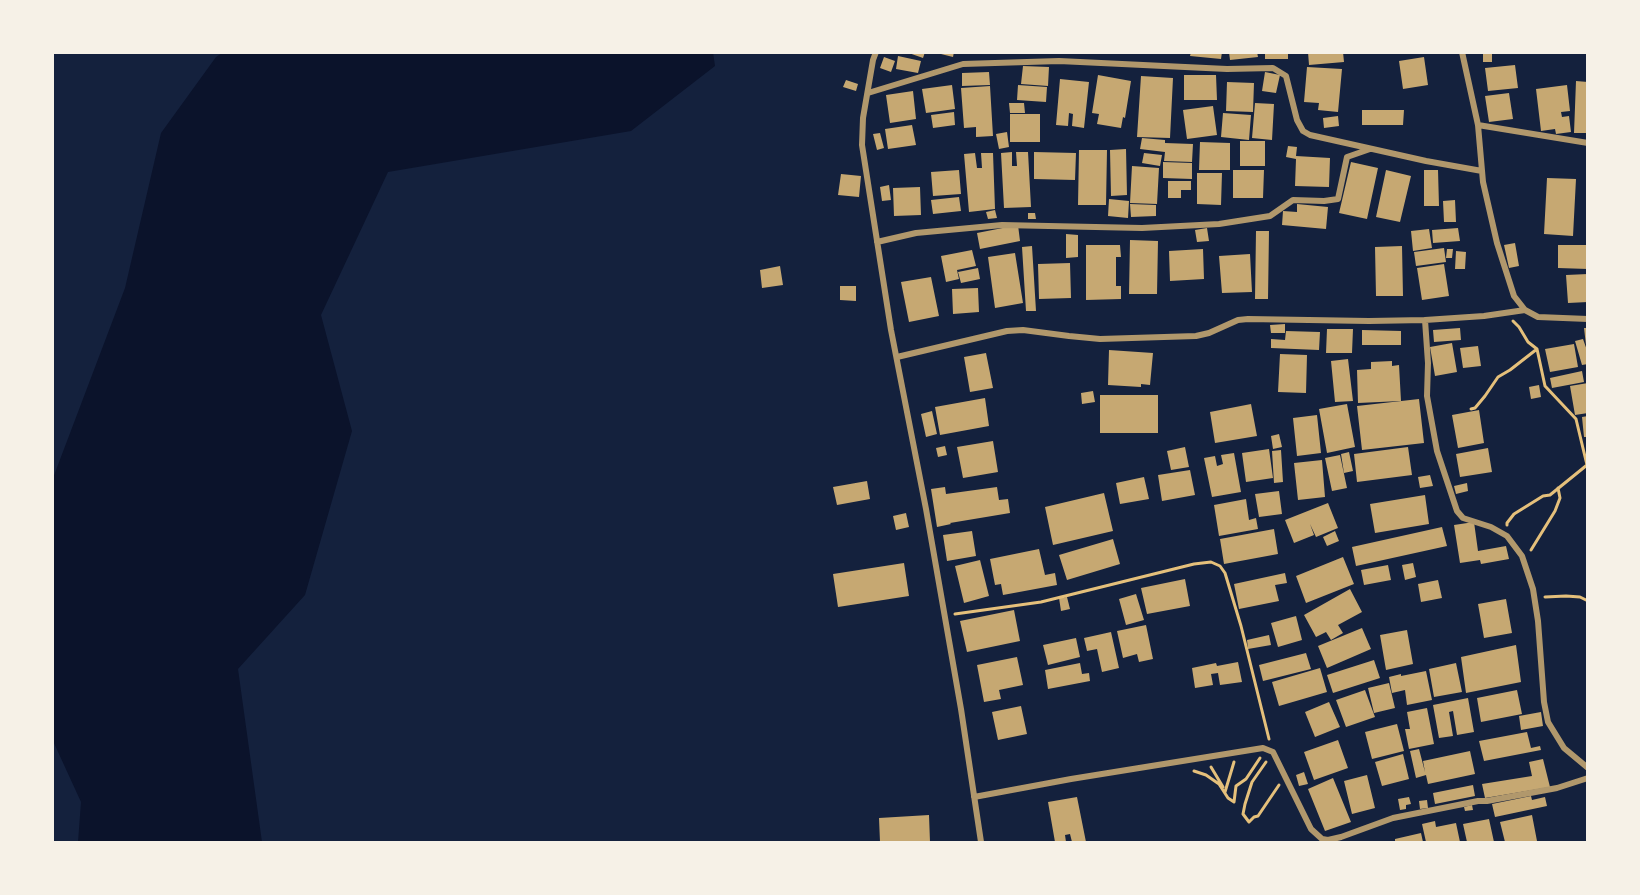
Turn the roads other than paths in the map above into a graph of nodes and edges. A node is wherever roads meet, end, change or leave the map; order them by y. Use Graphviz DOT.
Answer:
graph roads {
  1 [pos="876,52"];
  2 [pos="1462,52"];
  3 [pos="868,93"];
  4 [pos="1478,125"];
  5 [pos="1587,143"];
  6 [pos="1370,148"];
  7 [pos="1482,171"];
  8 [pos="877,242"];
  9 [pos="1525,310"];
  10 [pos="1587,319"];
  11 [pos="1425,320"];
  12 [pos="897,357"];
  13 [pos="1587,768"];
  14 [pos="1587,778"];
  15 [pos="974,797"];
  16 [pos="981,843"];
  1 -- 3 [label="street"];
  2 -- 4 [label="street"];
  3 -- 6 [label="street"];
  3 -- 8 [label="street"];
  4 -- 5 [label="street"];
  4 -- 7 [label="street"];
  6 -- 7 [label="street"];
  6 -- 8 [label="street"];
  7 -- 9 [label="street"];
  8 -- 12 [label="street"];
  9 -- 10 [label="street"];
  9 -- 11 [label="street"];
  11 -- 12 [label="street"];
  11 -- 13 [label="street"];
  12 -- 15 [label="street"];
  14 -- 15 [label="street"];
  15 -- 16 [label="street"];
}
